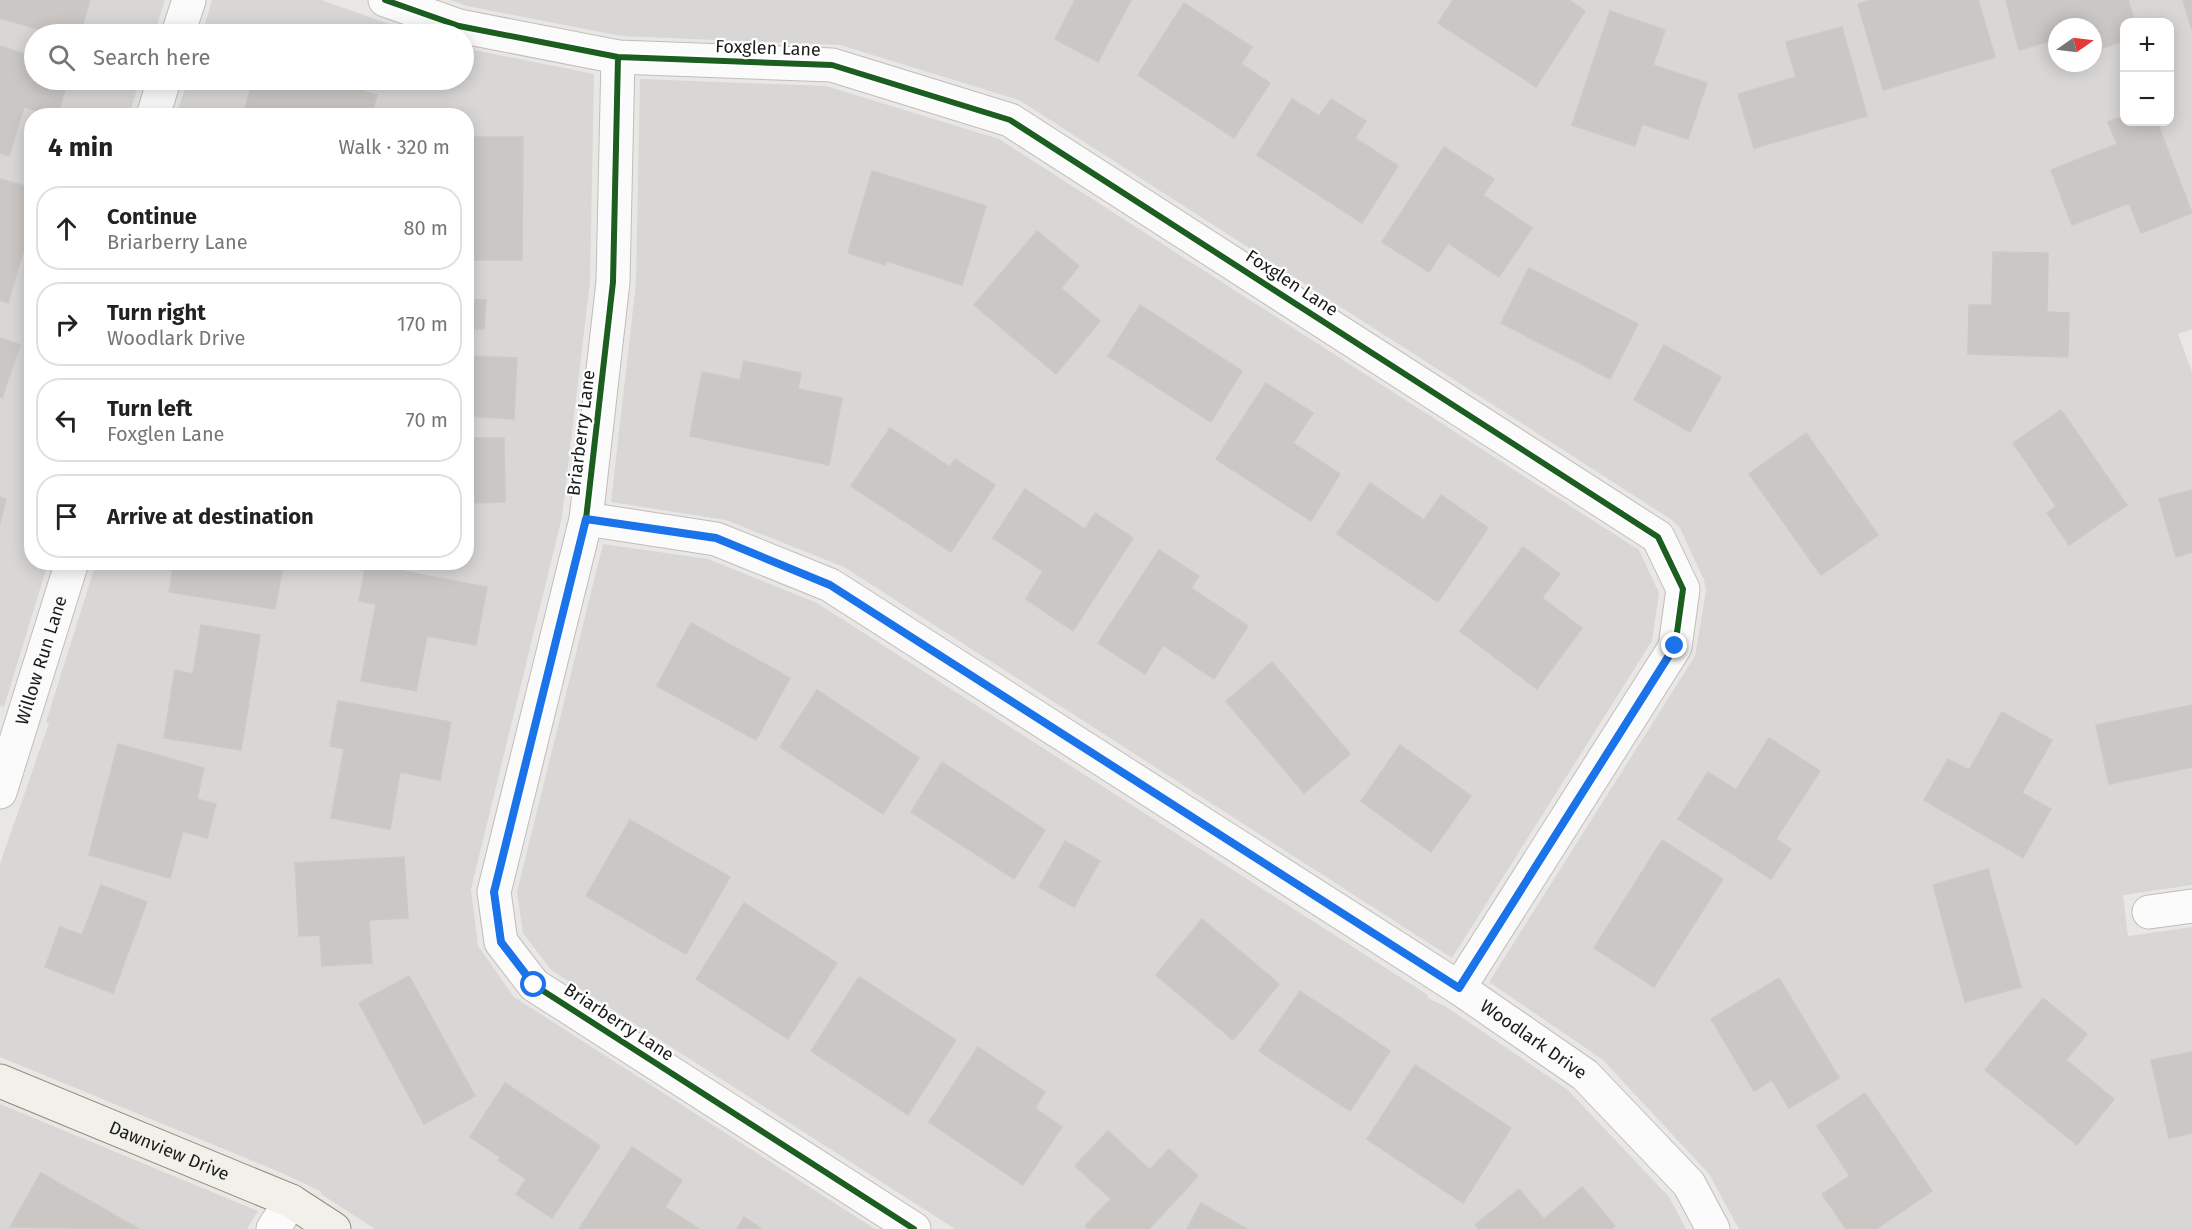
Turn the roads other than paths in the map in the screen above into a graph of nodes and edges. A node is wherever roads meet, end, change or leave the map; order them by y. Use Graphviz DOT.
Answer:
graph roads {
  1 [pos="189,0"];
  2 [pos="385,0"];
  3 [pos="181,24"];
  4 [pos="453,24"];
  5 [pos="474,29"];
  6 [pos="618,57"];
  7 [pos="161,90"];
  8 [pos="155,108"];
  9 [pos="586,519"];
  10 [pos="69,570"];
  11 [pos="9,732"];
  12 [pos="0,792"];
  13 [pos="2192,906"];
  14 [pos="2149,912"];
  15 [pos="1459,988"];
  16 [pos="0,1081"];
  17 [pos="291,1202"];
  18 [pos="273,1229"];
  19 [pos="334,1229"];
  20 [pos="915,1229"];
  21 [pos="1713,1229"];
  1 -- 3 [label="street"];
  2 -- 4 [label="street, Foxglen Lane"];
  5 -- 6 [label="street, Foxglen Lane"];
  6 -- 9 [label="street, Briarberry Lane"];
  6 -- 15 [label="street, Foxglen Lane"];
  7 -- 8 [label="street"];
  9 -- 15 [label="street, Woodlark Drive"];
  9 -- 20 [label="street, Briarberry Lane"];
  10 -- 11 [label="street, Willow Run Lane"];
  11 -- 12 [label="street, Willow Run Lane"];
  13 -- 14 [label="street"];
  15 -- 21 [label="street, Woodlark Drive"];
  16 -- 17 [label="street, Dawnview Drive"];
  17 -- 18 [label="street"];
  17 -- 19 [label="street, Dawnview Drive"];
}
